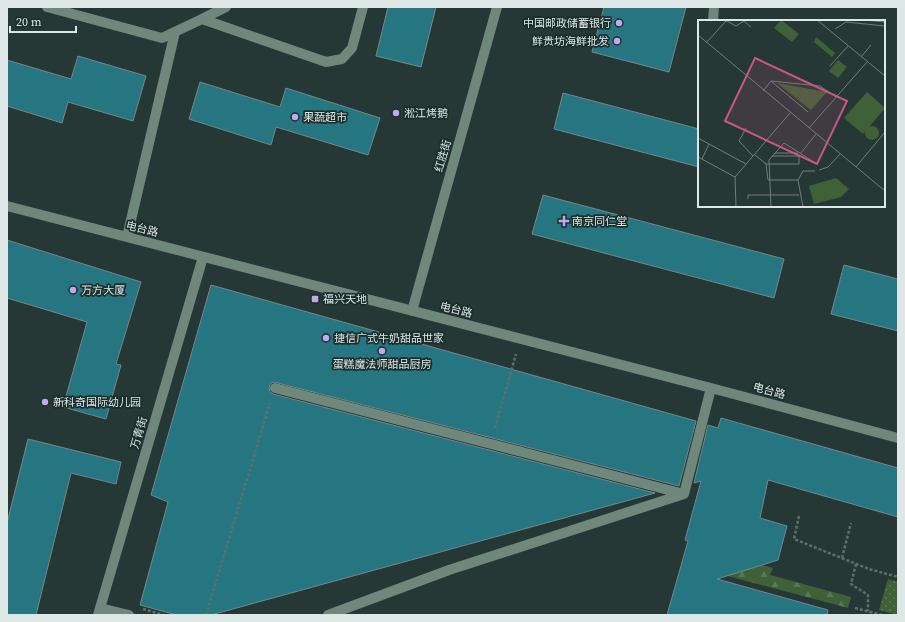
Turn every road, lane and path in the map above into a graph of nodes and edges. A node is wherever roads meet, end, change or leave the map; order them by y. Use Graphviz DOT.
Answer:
graph roads {
  1 [pos="47,7"];
  2 [pos="226,7"];
  3 [pos="363,7"];
  4 [pos="498,7"];
  5 [pos="714,7"];
  6 [pos="202,19"];
  7 [pos="713,20"];
  8 [pos="175,32"];
  9 [pos="7,206"];
  10 [pos="127,237"];
  11 [pos="203,257"];
  12 [pos="412,311"];
  13 [pos="520,339"];
  14 [pos="275,388"];
  15 [pos="712,388"];
  16 [pos="898,438"];
  17 [pos="491,444"];
  18 [pos="684,494"];
  19 [pos="799,516"];
  20 [pos="851,522"];
  21 [pos="842,558"];
  22 [pos="856,564"];
  23 [pos="898,577"];
  24 [pos="855,608"];
  25 [pos="868,611"];
  26 [pos="99,612"];
  27 [pos="129,615"];
  28 [pos="206,615"];
  29 [pos="328,615"];
  30 [pos="882,615"];
  1 -- 8 [label="street"];
  2 -- 6 [label="street"];
  3 -- 6 [label="street"];
  4 -- 12 [label="street, 红胜街"];
  5 -- 7 [label="street"];
  6 -- 8 [label="street"];
  8 -- 10 [label="street"];
  9 -- 10 [label="street, 电台路"];
  10 -- 11 [label="street, 电台路"];
  11 -- 12 [label="street, 电台路"];
  11 -- 26 [label="street, 万青街"];
  12 -- 13 [label="street, 电台路"];
  13 -- 15 [label="street, 电台路"];
  13 -- 17 [label="path"];
  14 -- 17 [label="street"];
  14 -- 28 [label="path"];
  15 -- 16 [label="street, 电台路"];
  15 -- 18 [label="street"];
  17 -- 18 [label="street"];
  18 -- 29 [label="street"];
  19 -- 21 [label="path"];
  20 -- 21 [label="path"];
  21 -- 22 [label="path"];
  22 -- 23 [label="path"];
  22 -- 25 [label="path"];
  24 -- 25 [label="path"];
  25 -- 30 [label="path"];
  26 -- 27 [label="street"];
}
